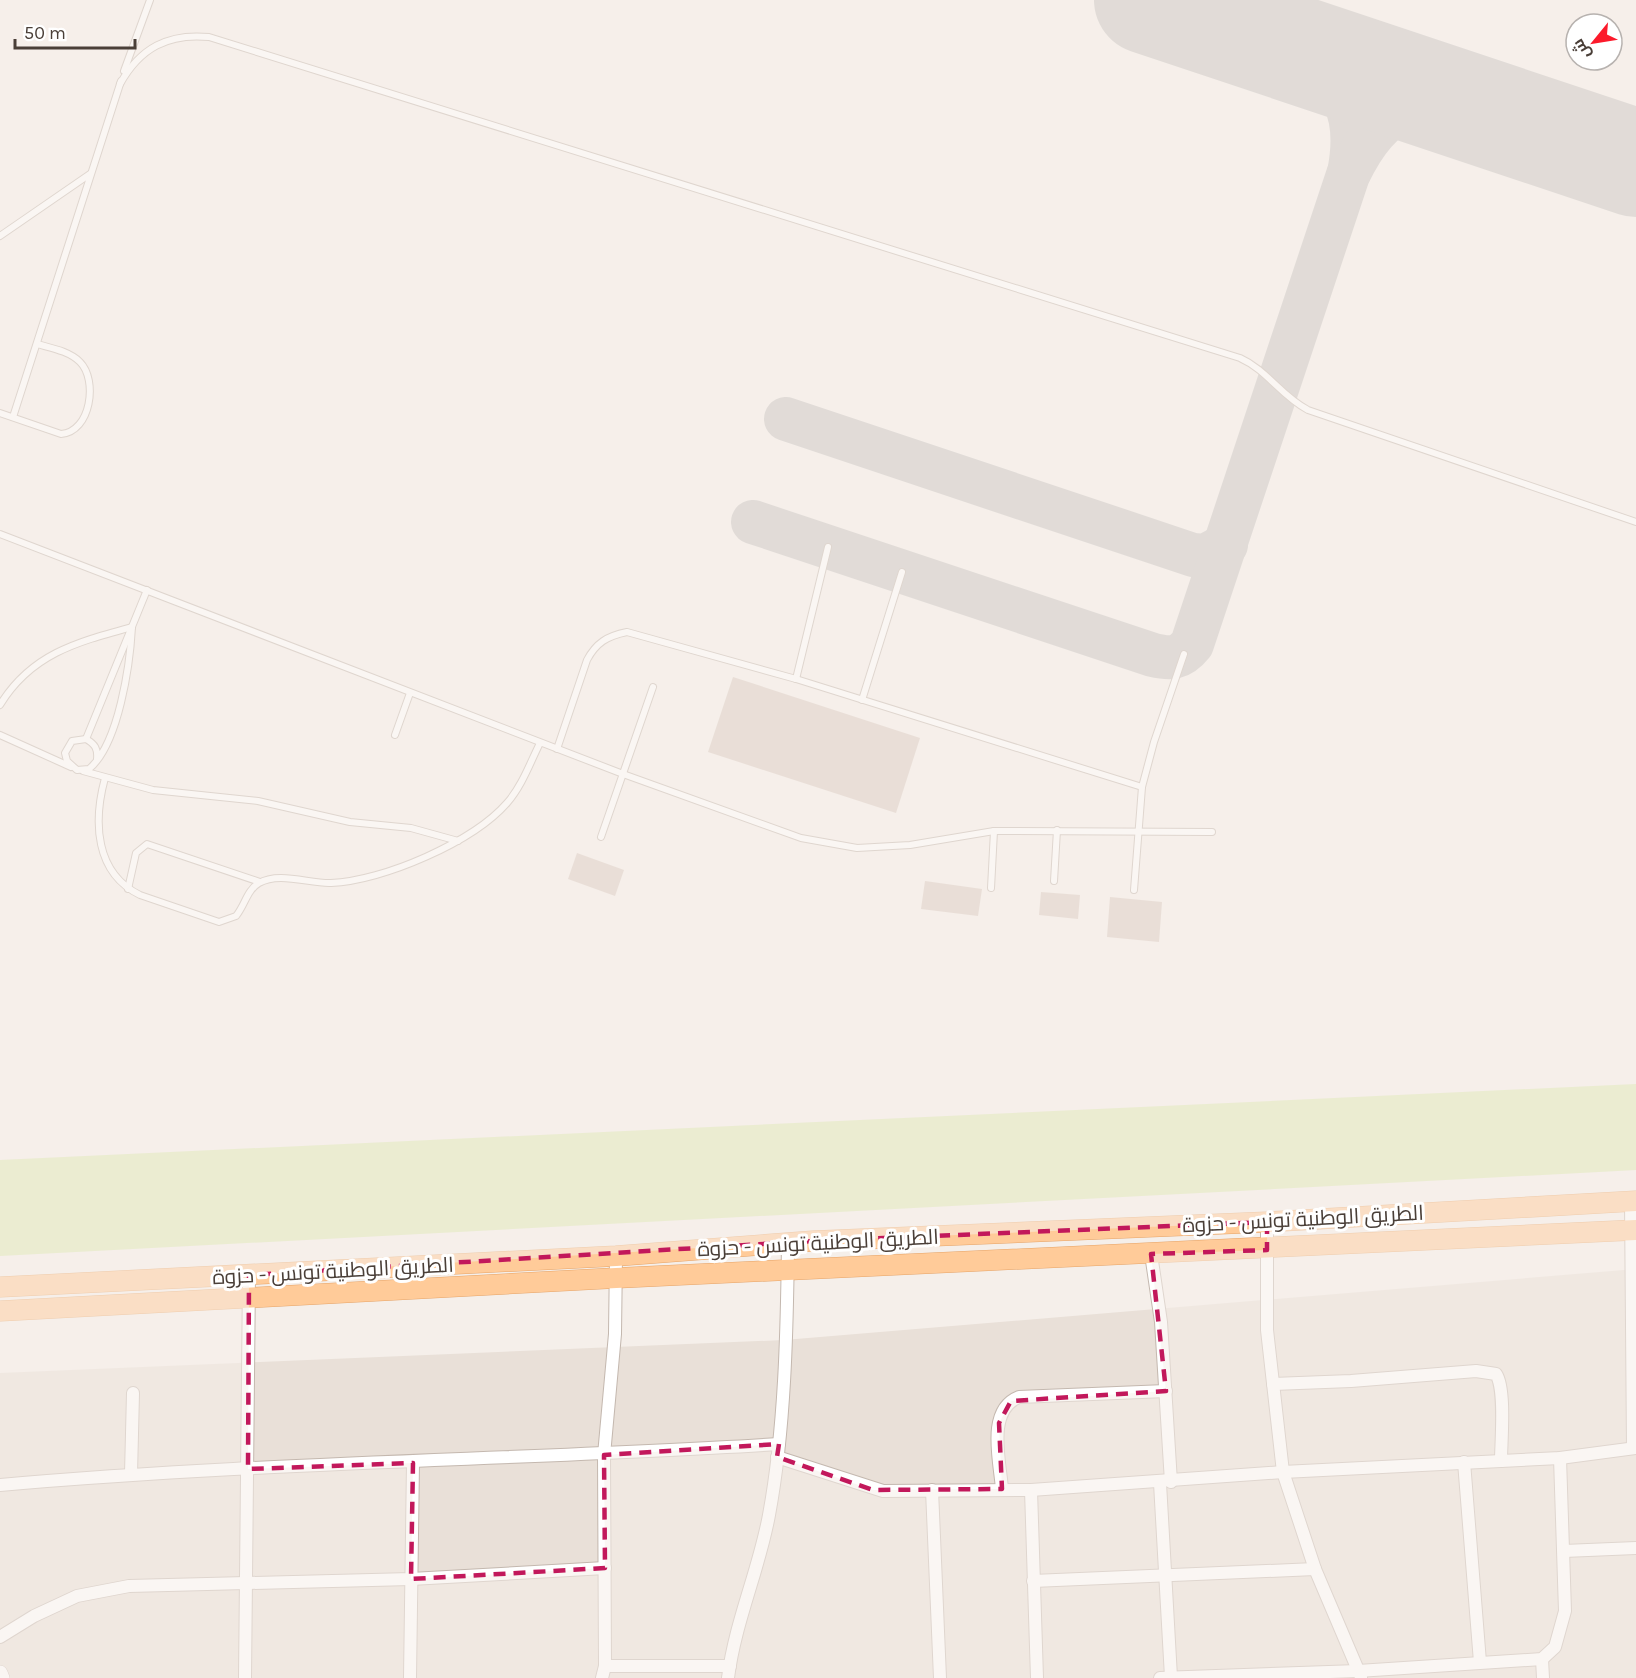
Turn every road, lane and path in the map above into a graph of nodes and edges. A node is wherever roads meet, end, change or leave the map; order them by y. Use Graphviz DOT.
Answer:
graph roads {
  1 [pos="150,0"];
  2 [pos="120,84"];
  3 [pos="90,174"];
  4 [pos="0,236"];
  5 [pos="37,344"];
  6 [pos="0,413"];
  7 [pos="13,417"];
  8 [pos="1636,522"];
  9 [pos="0,534"];
  10 [pos="828,547"];
  11 [pos="902,572"];
  12 [pos="147,590"];
  13 [pos="132,627"];
  14 [pos="1184,654"];
  15 [pos="796,679"];
  16 [pos="653,687"];
  17 [pos="410,693"];
  18 [pos="862,699"];
  19 [pos="0,705"];
  20 [pos="0,735"];
  21 [pos="395,735"];
  22 [pos="86,738"];
  23 [pos="540,743"];
  24 [pos="557,749"];
  25 [pos="97,759"];
  26 [pos="71,767"];
  27 [pos="83,771"];
  28 [pos="623,774"];
  29 [pos="105,778"];
  30 [pos="1142,787"];
  31 [pos="1057,830"];
  32 [pos="1137,830"];
  33 [pos="994,831"];
  34 [pos="1212,832"];
  35 [pos="601,837"];
  36 [pos="458,841"];
  37 [pos="1054,881"];
  38 [pos="260,882"];
  39 [pos="991,888"];
  40 [pos="128,889"];
  41 [pos="1134,890"];
  42 [pos="1633,1201"];
  43 [pos="1267,1222"];
  44 [pos="1634,1230"];
  45 [pos="788,1243"];
  46 [pos="1267,1250"];
  47 [pos="1151,1254"];
  48 [pos="616,1256"];
  49 [pos="788,1271"];
  50 [pos="249,1275"];
  51 [pos="616,1278"];
  52 [pos="0,1287"];
  53 [pos="249,1300"];
  54 [pos="0,1311"];
  55 [pos="1273,1384"];
  56 [pos="1166,1391"];
  57 [pos="133,1393"];
  58 [pos="1634,1448"];
  59 [pos="778,1451"];
  60 [pos="604,1455"];
  61 [pos="1560,1458"];
  62 [pos="1501,1461"];
  63 [pos="1464,1462"];
  64 [pos="413,1463"];
  65 [pos="248,1469"];
  66 [pos="1283,1473"];
  67 [pos="131,1474"];
  68 [pos="1165,1483"];
  69 [pos="0,1485"];
  70 [pos="1002,1489"];
  71 [pos="932,1490"];
  72 [pos="1030,1490"];
  73 [pos="1636,1548"];
  74 [pos="1564,1551"];
  75 [pos="605,1568"];
  76 [pos="1316,1569"];
  77 [pos="1167,1576"];
  78 [pos="411,1579"];
  79 [pos="1033,1581"];
  80 [pos="247,1584"];
  81 [pos="0,1637"];
  82 [pos="1542,1659"];
  83 [pos="1480,1662"];
  84 [pos="603,1672"];
  85 [pos="729,1672"];
  86 [pos="0,1673"];
  87 [pos="1360,1674"];
  88 [pos="1207,1677"];
  89 [pos="2,1678"];
  90 [pos="245,1678"];
  91 [pos="410,1678"];
  92 [pos="940,1678"];
  93 [pos="1037,1678"];
  94 [pos="1165,1678"];
  95 [pos="1543,1678"];
  1 -- 2 [label="lane"];
  2 -- 3 [label="lane"];
  2 -- 8 [label="lane"];
  3 -- 4 [label="lane"];
  3 -- 5 [label="lane"];
  5 -- 7 [label="lane"];
  5 -- 7 [label="lane"];
  6 -- 7 [label="lane"];
  9 -- 12 [label="lane"];
  10 -- 15 [label="lane"];
  11 -- 18 [label="lane"];
  12 -- 13 [label="lane"];
  12 -- 17 [label="lane"];
  13 -- 19 [label="lane"];
  13 -- 22 [label="lane"];
  13 -- 25 [label="lane"];
  14 -- 30 [label="lane"];
  15 -- 18 [label="lane"];
  15 -- 24 [label="lane"];
  16 -- 28 [label="lane"];
  17 -- 21 [label="lane"];
  17 -- 23 [label="lane"];
  18 -- 30 [label="lane"];
  20 -- 26 [label="lane"];
  22 -- 25 [label="lane"];
  22 -- 26 [label="lane"];
  23 -- 24 [label="lane"];
  23 -- 36 [label="lane"];
  24 -- 28 [label="lane"];
  25 -- 27 [label="lane"];
  26 -- 27 [label="lane"];
  27 -- 29 [label="lane"];
  28 -- 33 [label="lane"];
  28 -- 35 [label="lane"];
  29 -- 36 [label="lane"];
  29 -- 40 [label="lane"];
  30 -- 32 [label="lane"];
  31 -- 32 [label="lane"];
  31 -- 33 [label="lane"];
  31 -- 37 [label="lane"];
  32 -- 34 [label="lane"];
  32 -- 41 [label="lane"];
  33 -- 39 [label="lane"];
  36 -- 38 [label="lane"];
  38 -- 40 [label="lane"];
  38 -- 40 [label="lane"];
  42 -- 43 [label="main road, الطريق الوطنية تونس - حزوة"];
  42 -- 44 [label="street"];
  43 -- 45 [label="main road, الطريق الوطنية تونس - حزوة"];
  43 -- 46 [label="street"];
  44 -- 46 [label="main road, الطريق الوطنية تونس - حزوة"];
  44 -- 58 [label="street"];
  45 -- 48 [label="main road, الطريق الوطنية تونس - حزوة"];
  45 -- 49 [label="street"];
  46 -- 47 [label="main road, الطريق الوطنية تونس - حزوة"];
  46 -- 55 [label="street"];
  47 -- 49 [label="main road, الطريق الوطنية تونس - حزوة"];
  47 -- 56 [label="street"];
  48 -- 50 [label="main road, الطريق الوطنية تونس - حزوة"];
  48 -- 51 [label="street"];
  49 -- 51 [label="main road, الطريق الوطنية تونس - حزوة"];
  49 -- 59 [label="street"];
  50 -- 52 [label="main road, الطريق الوطنية تونس - حزوة"];
  50 -- 53 [label="street"];
  51 -- 53 [label="main road, الطريق الوطنية تونس - حزوة"];
  51 -- 60 [label="street"];
  53 -- 54 [label="main road, الطريق الوطنية تونس - حزوة"];
  53 -- 65 [label="street"];
  55 -- 62 [label="street"];
  55 -- 66 [label="street"];
  56 -- 68 [label="street"];
  56 -- 70 [label="street"];
  57 -- 67 [label="street"];
  58 -- 61 [label="street"];
  59 -- 60 [label="street"];
  59 -- 71 [label="street"];
  59 -- 85 [label="street"];
  60 -- 64 [label="street"];
  60 -- 75 [label="street"];
  61 -- 62 [label="street"];
  61 -- 74 [label="street"];
  62 -- 63 [label="street"];
  63 -- 66 [label="street"];
  63 -- 83 [label="street"];
  64 -- 65 [label="street"];
  64 -- 78 [label="street"];
  65 -- 67 [label="street"];
  65 -- 80 [label="street"];
  66 -- 68 [label="street"];
  66 -- 76 [label="street"];
  67 -- 69 [label="street"];
  68 -- 72 [label="street"];
  68 -- 77 [label="street"];
  70 -- 71 [label="street"];
  70 -- 72 [label="street"];
  71 -- 92 [label="street"];
  72 -- 79 [label="street"];
  73 -- 74 [label="street"];
  74 -- 82 [label="street"];
  75 -- 78 [label="street"];
  75 -- 84 [label="street"];
  76 -- 77 [label="street"];
  76 -- 87 [label="street"];
  77 -- 79 [label="street"];
  77 -- 94 [label="street"];
  78 -- 80 [label="street"];
  78 -- 91 [label="street"];
  79 -- 93 [label="street"];
  80 -- 81 [label="street"];
  80 -- 90 [label="street"];
  82 -- 83 [label="street"];
  82 -- 95 [label="street"];
  83 -- 87 [label="street"];
  84 -- 85 [label="street"];
  86 -- 89 [label="street"];
  87 -- 88 [label="street"];
  88 -- 94 [label="street"];
}
